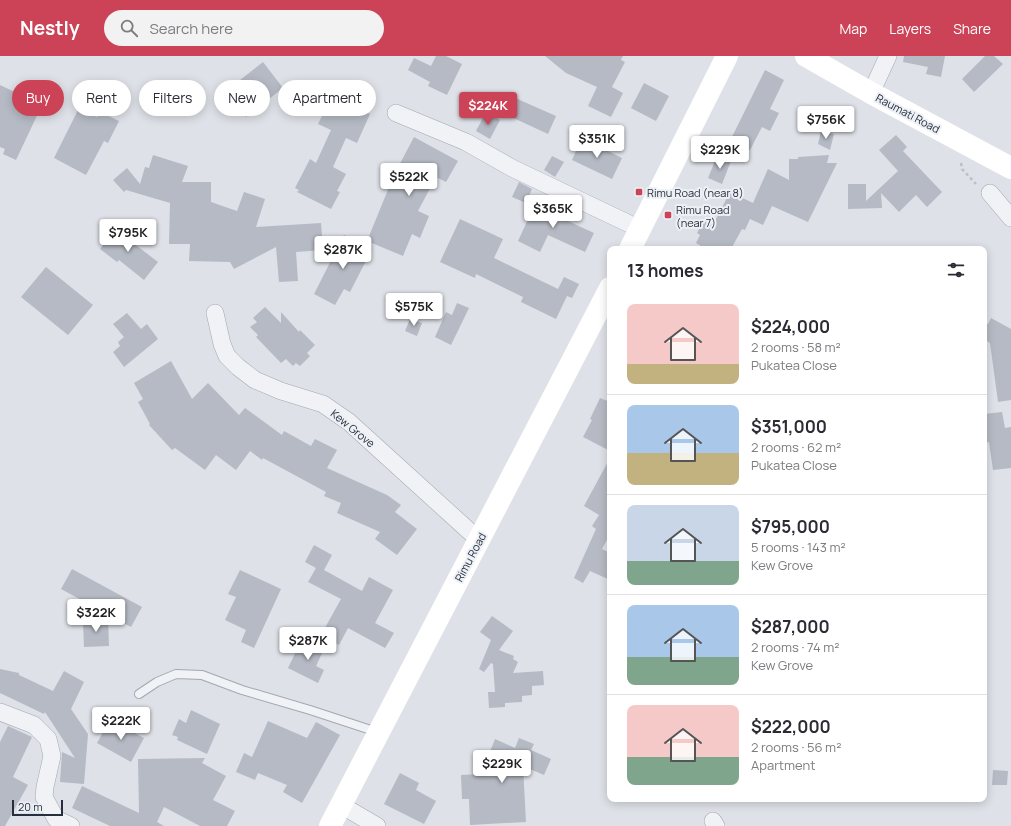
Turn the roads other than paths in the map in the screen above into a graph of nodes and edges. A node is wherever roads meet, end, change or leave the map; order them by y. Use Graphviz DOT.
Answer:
graph roads {
  1 [pos="727,56"];
  2 [pos="806,56"];
  3 [pos="888,56"];
  4 [pos="871,93"];
  5 [pos="396,113"];
  6 [pos="1011,168"];
  7 [pos="990,193"];
  8 [pos="1011,218"];
  9 [pos="640,229"];
  10 [pos="632,246"];
  11 [pos="607,294"];
  12 [pos="215,313"];
  13 [pos="479,540"];
  14 [pos="139,694"];
  15 [pos="0,712"];
  16 [pos="378,733"];
  17 [pos="341,805"];
  18 [pos="71,826"];
  19 [pos="330,826"];
  20 [pos="377,826"];
  1 -- 9 [label="main road"];
  2 -- 4 [label="main road, Raumati Road"];
  3 -- 4 [label="street"];
  4 -- 6 [label="main road, Raumati Road"];
  5 -- 9 [label="street"];
  7 -- 8 [label="street"];
  9 -- 10 [label="main road"];
  11 -- 13 [label="main road, Rimu Road"];
  12 -- 13 [label="street, Kew Grove"];
  13 -- 16 [label="main road, Rimu Road"];
  14 -- 16 [label="lane"];
  15 -- 18 [label="street"];
  16 -- 17 [label="main road, Rimu Road"];
  17 -- 19 [label="main road, Rimu Road"];
  17 -- 20 [label="street"];
}
